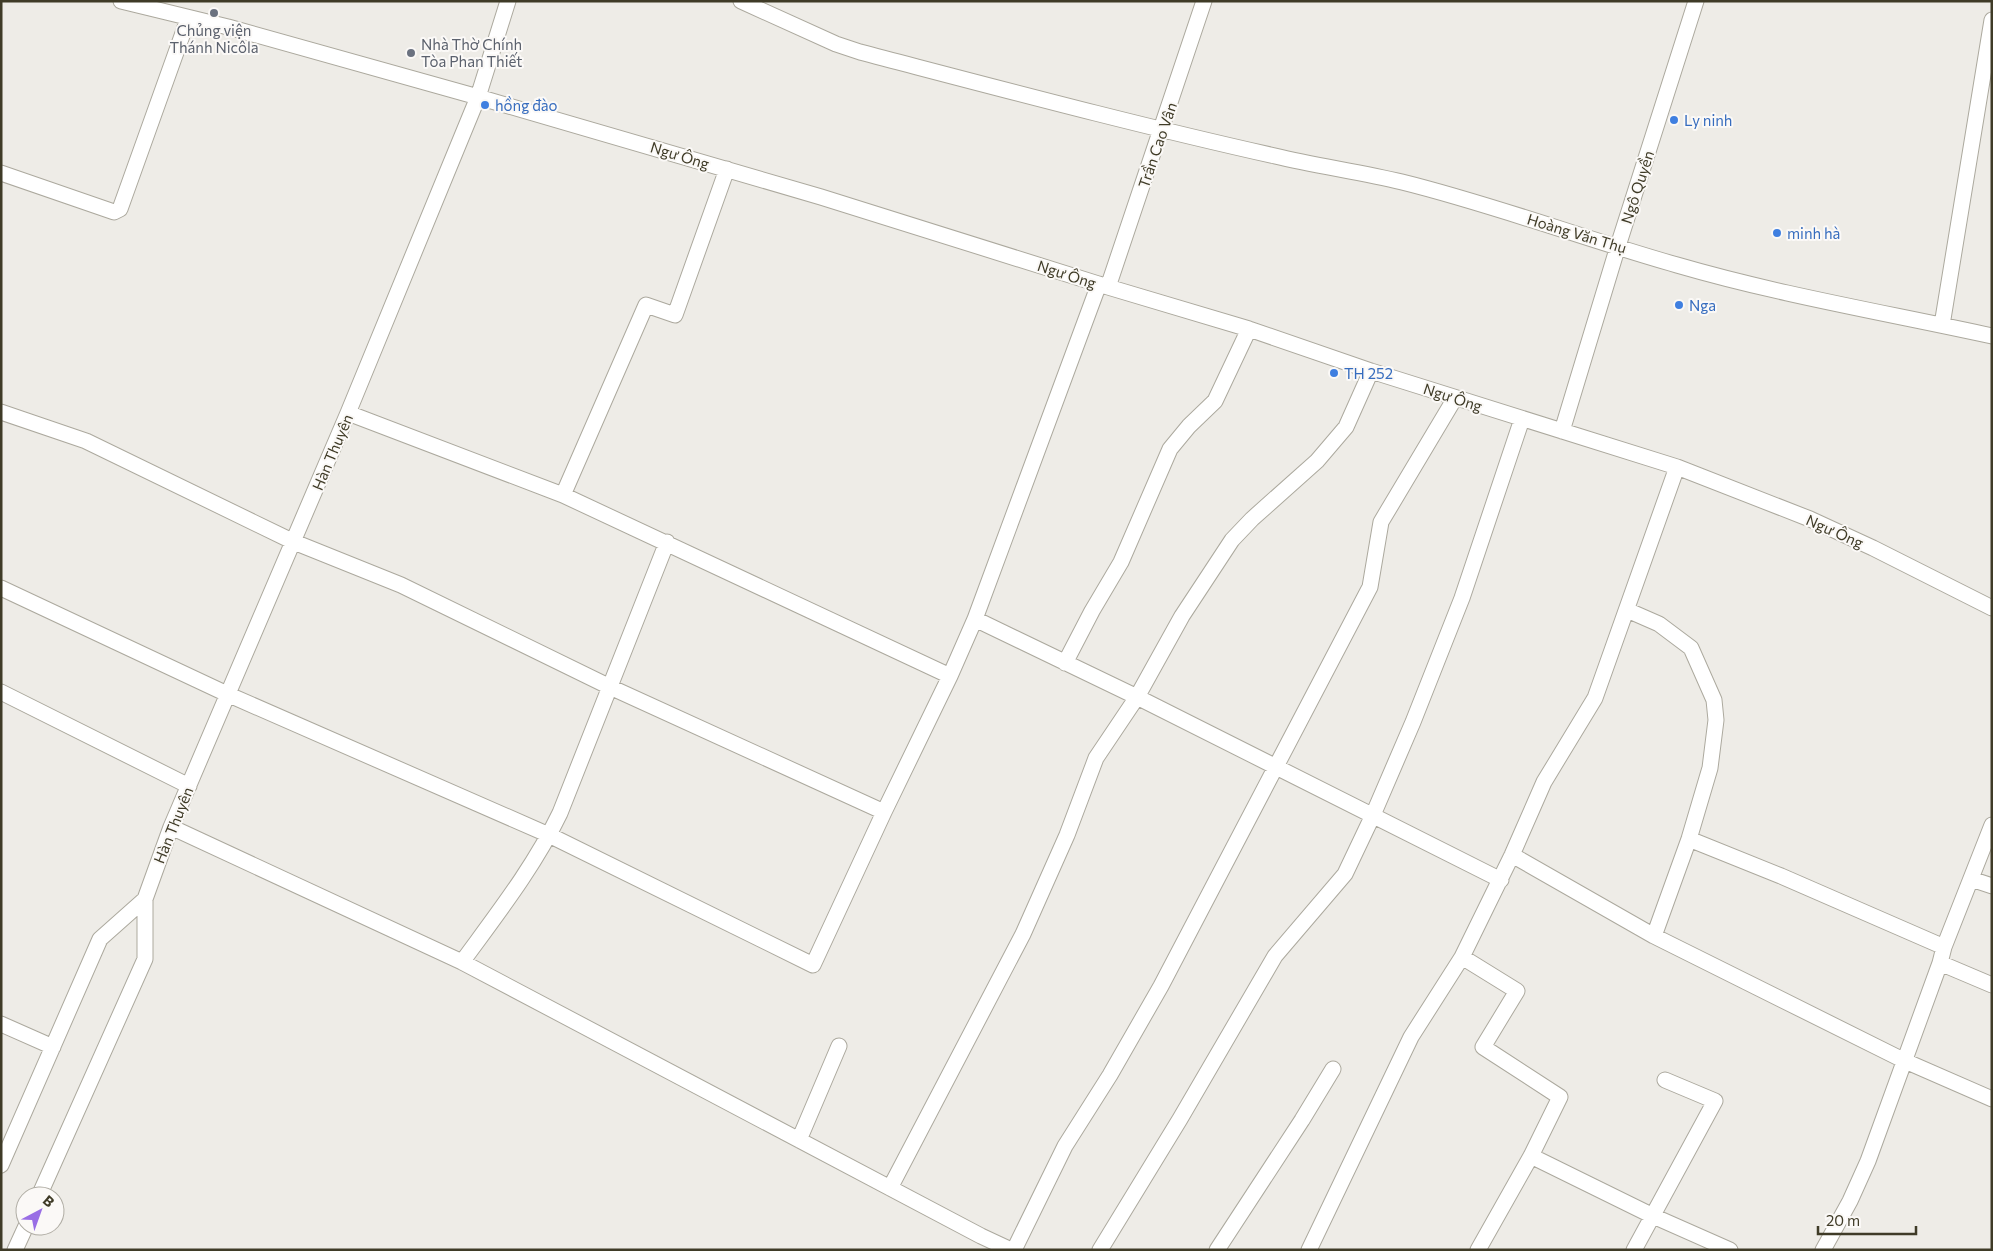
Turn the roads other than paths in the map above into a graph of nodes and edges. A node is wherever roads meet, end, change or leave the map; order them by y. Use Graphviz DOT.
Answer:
graph roads {
  1 [pos="121,1"];
  2 [pos="508,1"];
  3 [pos="741,1"];
  4 [pos="1204,1"];
  5 [pos="1696,1"];
  6 [pos="188,18"];
  7 [pos="1992,20"];
  8 [pos="478,97"];
  9 [pos="1162,130"];
  10 [pos="727,169"];
  11 [pos="1,173"];
  12 [pos="1618,246"];
  13 [pos="1104,286"];
  14 [pos="1942,325"];
  15 [pos="1250,329"];
  16 [pos="1992,336"];
  17 [pos="1371,371"];
  18 [pos="1455,398"];
  19 [pos="1,412"];
  20 [pos="348,413"];
  21 [pos="1522,419"];
  22 [pos="1562,432"];
  23 [pos="1677,467"];
  24 [pos="564,495"];
  25 [pos="294,542"];
  26 [pos="667,542"];
  27 [pos="1,588"];
  28 [pos="1992,608"];
  29 [pos="1627,610"];
  30 [pos="975,619"];
  31 [pos="1065,663"];
  32 [pos="950,676"];
  33 [pos="610,687"];
  34 [pos="1,692"];
  35 [pos="227,694"];
  36 [pos="1138,697"];
  37 [pos="1276,766"];
  38 [pos="189,786"];
  39 [pos="884,812"];
  40 [pos="1373,815"];
  41 [pos="1992,825"];
  42 [pos="170,826"];
  43 [pos="549,835"];
  44 [pos="1689,839"];
  45 [pos="1512,856"];
  46 [pos="1971,879"];
  47 [pos="1501,880"];
  48 [pos="1992,886"];
  49 [pos="145,899"];
  50 [pos="1654,936"];
  51 [pos="1944,947"];
  52 [pos="1462,957"];
  53 [pos="462,962"];
  54 [pos="1940,963"];
  55 [pos="1992,985"];
  56 [pos="1,1024"];
  57 [pos="840,1046"];
  58 [pos="53,1047"];
  59 [pos="1905,1061"];
  60 [pos="1333,1070"];
  61 [pos="1665,1080"];
  62 [pos="1992,1099"];
  63 [pos="799,1140"];
  64 [pos="1531,1156"];
  65 [pos="1,1165"];
  66 [pos="43,1186"];
  67 [pos="890,1188"];
  68 [pos="1653,1216"];
  69 [pos="21,1236"];
  70 [pos="15,1250"];
  71 [pos="1012,1250"];
  72 [pos="1100,1250"];
  73 [pos="1217,1250"];
  74 [pos="1309,1250"];
  75 [pos="1478,1250"];
  76 [pos="1634,1250"];
  77 [pos="1730,1250"];
  78 [pos="1823,1250"];
  1 -- 6 [label="street, Ngư Ông"];
  2 -- 8 [label="street, Hàn Thuyên"];
  3 -- 9 [label="street, Hoàng Văn Thụ"];
  4 -- 9 [label="street, Trần Cao Vân"];
  5 -- 12 [label="street, Ngô Quyền"];
  6 -- 8 [label="street, Ngư Ông"];
  6 -- 11 [label="street"];
  7 -- 14 [label="street"];
  8 -- 10 [label="street, Ngư Ông"];
  8 -- 20 [label="street, Hàn Thuyên"];
  9 -- 12 [label="street, Hoàng Văn Thụ"];
  9 -- 13 [label="street, Trần Cao Vân"];
  10 -- 13 [label="street, Ngư Ông"];
  10 -- 24 [label="street"];
  12 -- 14 [label="street, Hoàng Văn Thụ"];
  12 -- 22 [label="street, Ngô Quyền"];
  13 -- 15 [label="street, Ngư Ông"];
  13 -- 30 [label="street, Trần Cao Vân"];
  14 -- 16 [label="street, Hoàng Văn Thụ"];
  15 -- 17 [label="street, Ngư Ông"];
  15 -- 31 [label="street"];
  17 -- 18 [label="street, Ngư Ông"];
  17 -- 36 [label="street"];
  18 -- 21 [label="street, Ngư Ông"];
  18 -- 37 [label="street"];
  19 -- 25 [label="street"];
  20 -- 24 [label="street"];
  20 -- 25 [label="street, Hàn Thuyên"];
  21 -- 22 [label="street, Ngư Ông"];
  21 -- 40 [label="street"];
  22 -- 23 [label="street, Ngư Ông"];
  23 -- 28 [label="street, Ngư Ông"];
  23 -- 29 [label="street"];
  24 -- 26 [label="street"];
  25 -- 33 [label="street"];
  25 -- 35 [label="street, Hàn Thuyên"];
  26 -- 32 [label="street"];
  26 -- 33 [label="street"];
  27 -- 35 [label="street"];
  29 -- 44 [label="street"];
  29 -- 45 [label="street"];
  30 -- 31 [label="street"];
  30 -- 32 [label="street, Trần Cao Vân"];
  31 -- 36 [label="street"];
  32 -- 39 [label="street, Trần Cao Vân"];
  33 -- 39 [label="street"];
  33 -- 43 [label="street"];
  34 -- 38 [label="street"];
  35 -- 38 [label="street, Hàn Thuyên"];
  35 -- 43 [label="street"];
  36 -- 37 [label="street"];
  36 -- 67 [label="street"];
  37 -- 40 [label="street"];
  37 -- 71 [label="street"];
  38 -- 42 [label="street, Hàn Thuyên"];
  39 -- 43 [label="street, Trần Cao Vân"];
  40 -- 47 [label="street"];
  40 -- 72 [label="street"];
  41 -- 46 [label="street"];
  42 -- 49 [label="street, Hàn Thuyên"];
  42 -- 53 [label="street"];
  43 -- 53 [label="street"];
  44 -- 50 [label="street"];
  44 -- 51 [label="street"];
  45 -- 47 [label="street"];
  45 -- 50 [label="street"];
  46 -- 48 [label="street"];
  46 -- 51 [label="street"];
  47 -- 52 [label="street"];
  49 -- 58 [label="street, Hàn Thuyên"];
  49 -- 66 [label="street, Hàn Thuyên"];
  50 -- 59 [label="street"];
  51 -- 54 [label="street"];
  52 -- 64 [label="street"];
  52 -- 74 [label="street"];
  53 -- 63 [label="street"];
  54 -- 55 [label="street"];
  54 -- 59 [label="street"];
  56 -- 58 [label="street"];
  57 -- 63 [label="street"];
  58 -- 65 [label="street, Hàn Thuyên"];
  59 -- 62 [label="street"];
  59 -- 78 [label="street"];
  60 -- 73 [label="street"];
  61 -- 68 [label="street"];
  63 -- 67 [label="street"];
  64 -- 68 [label="street"];
  64 -- 75 [label="street"];
  67 -- 71 [label="street"];
  68 -- 76 [label="street"];
  68 -- 77 [label="street"];
  69 -- 70 [label="street"];
}
